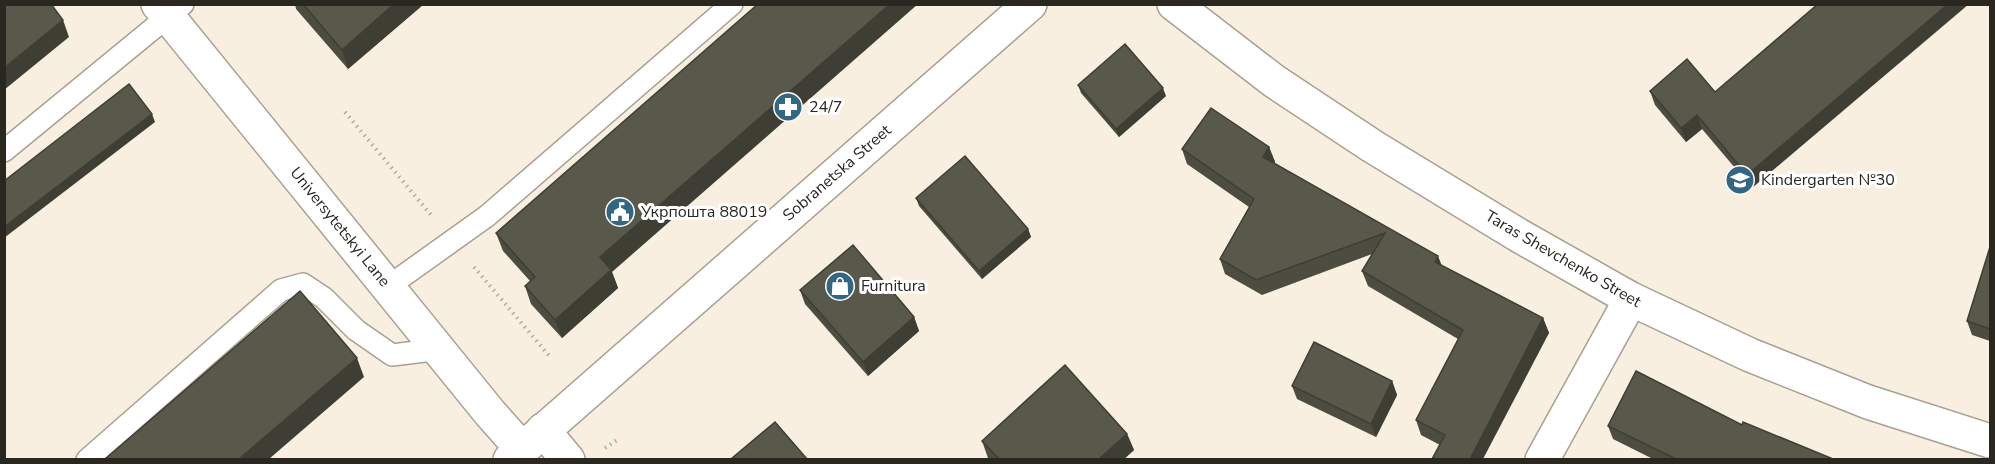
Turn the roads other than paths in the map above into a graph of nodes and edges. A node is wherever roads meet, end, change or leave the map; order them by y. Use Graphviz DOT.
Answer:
graph roads {
  1 [pos="732,4"];
  2 [pos="1030,4"];
  3 [pos="1174,4"];
  4 [pos="170,8"];
  5 [pos="4,151"];
  6 [pos="389,286"];
  7 [pos="1631,299"];
  8 [pos="441,350"];
  9 [pos="1990,441"];
  10 [pos="525,446"];
  11 [pos="87,459"];
  12 [pos="568,459"];
  13 [pos="1542,459"];
  1 -- 6 [label="lane"];
  2 -- 10 [label="street, Sobranetska Street"];
  3 -- 7 [label="street, Taras Shevchenko Street"];
  4 -- 5 [label="lane"];
  4 -- 6 [label="street, Universytetskyi Lane"];
  6 -- 8 [label="street, Universytetskyi Lane"];
  7 -- 9 [label="street, Taras Shevchenko Street"];
  7 -- 13 [label="street"];
  8 -- 10 [label="street, Universytetskyi Lane"];
  8 -- 11 [label="lane"];
  10 -- 12 [label="street, Universytetskyi Lane"];
}
